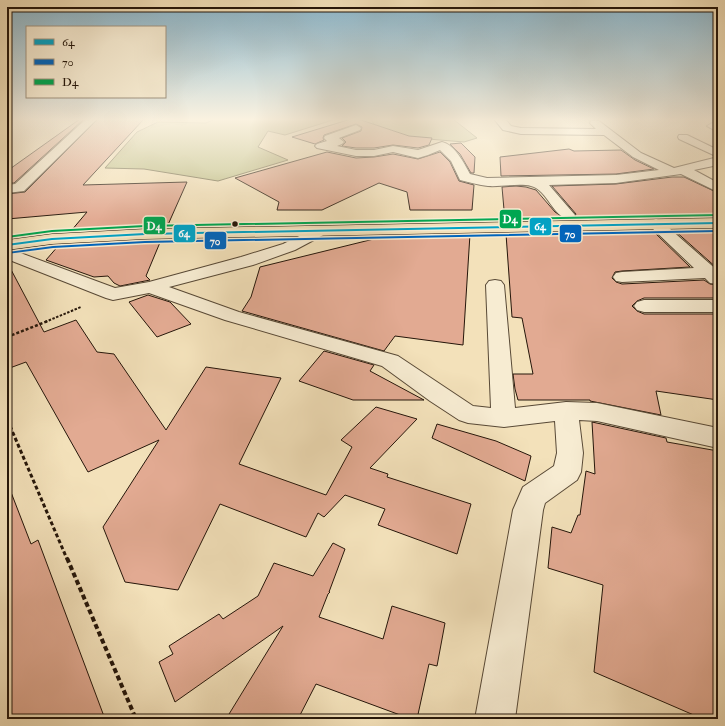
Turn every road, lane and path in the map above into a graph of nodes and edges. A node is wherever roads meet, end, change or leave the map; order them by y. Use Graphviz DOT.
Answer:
graph roads {
  1 [pos="56,153"];
  2 [pos="355,153"];
  3 [pos="375,153"];
  4 [pos="412,153"];
  5 [pos="424,153"];
  6 [pos="449,153"];
  7 [pos="634,153"];
  8 [pos="718,161"];
  9 [pos="679,171"];
  10 [pos="535,182"];
  11 [pos="718,188"];
  12 [pos="7,189"];
  13 [pos="718,212"];
  14 [pos="568,215"];
  15 [pos="718,223"];
  16 [pos="656,224"];
  17 [pos="320,231"];
  18 [pos="7,232"];
  19 [pos="7,245"];
  20 [pos="7,253"];
  21 [pos="622,277"];
  22 [pos="713,277"];
  23 [pos="495,285"];
  24 [pos="150,287"];
  25 [pos="113,294"];
  26 [pos="644,306"];
  27 [pos="718,306"];
  28 [pos="7,337"];
  29 [pos="566,412"];
  30 [pos="504,418"];
  31 [pos="7,419"];
  32 [pos="13,434"];
  33 [pos="7,437"];
  34 [pos="718,438"];
  35 [pos="136,719"];
  36 [pos="495,719"];
  1 -- 12 [label="street"];
  2 -- 3 [label="street"];
  4 -- 5 [label="street"];
  6 -- 10 [label="street"];
  7 -- 9 [label="street"];
  8 -- 9 [label="street"];
  9 -- 10 [label="street"];
  9 -- 11 [label="street"];
  10 -- 14 [label="street"];
  13 -- 14 [label="main road"];
  14 -- 18 [label="main road"];
  15 -- 16 [label="main road"];
  16 -- 17 [label="main road"];
  16 -- 22 [label="street"];
  17 -- 19 [label="main road"];
  17 -- 24 [label="street"];
  20 -- 25 [label="street"];
  21 -- 22 [label="street"];
  23 -- 30 [label="street"];
  24 -- 25 [label="street"];
  24 -- 30 [label="street"];
  25 -- 28 [label="path"];
  26 -- 27 [label="street"];
  29 -- 30 [label="street"];
  29 -- 34 [label="street"];
  29 -- 36 [label="street"];
  31 -- 32 [label="path"];
  32 -- 33 [label="path"];
  32 -- 35 [label="path"];
}
